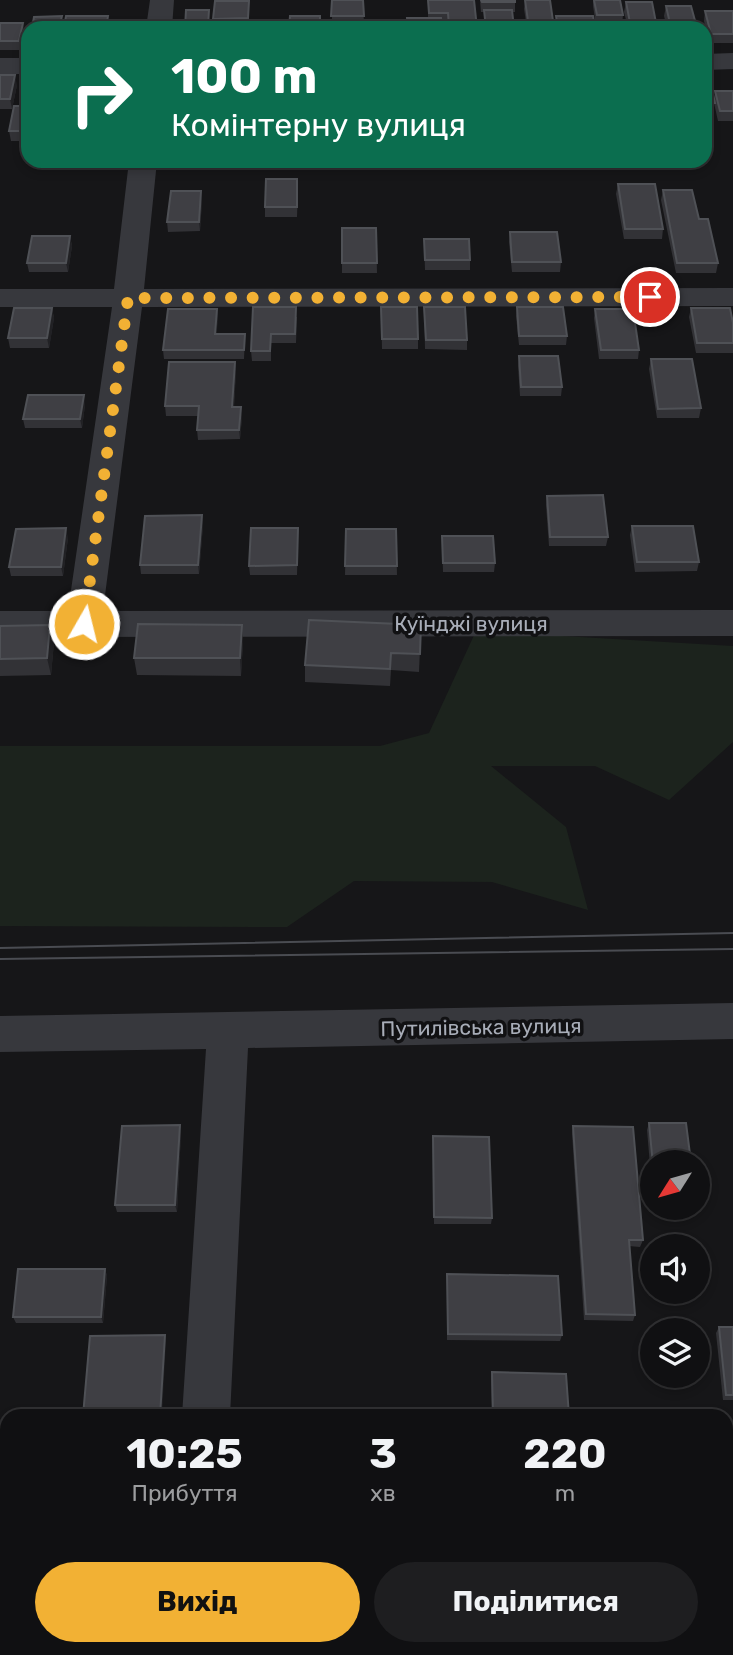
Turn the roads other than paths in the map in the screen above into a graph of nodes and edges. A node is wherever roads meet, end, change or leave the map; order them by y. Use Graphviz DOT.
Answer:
graph roads {
  1 [pos="162,0"];
  2 [pos="160,21"];
  3 [pos="712,61"];
  4 [pos="733,61"];
  5 [pos="0,66"];
  6 [pos="21,66"];
  7 [pos="142,168"];
  8 [pos="733,297"];
  9 [pos="0,298"];
  10 [pos="128,298"];
  11 [pos="733,623"];
  12 [pos="0,624"];
  13 [pos="84,624"];
  14 [pos="733,1021"];
  15 [pos="228,1032"];
  16 [pos="0,1034"];
  17 [pos="206,1409"];
  1 -- 2 [label="street"];
  3 -- 4 [label="street"];
  5 -- 6 [label="street"];
  7 -- 10 [label="street"];
  8 -- 10 [label="street"];
  9 -- 10 [label="street"];
  10 -- 13 [label="street"];
  11 -- 13 [label="street, Куїнджі вулиця"];
  12 -- 13 [label="street, Куїнджі вулиця"];
  14 -- 15 [label="street, Путилівська вулиця"];
  15 -- 16 [label="street, Путилівська вулиця"];
  15 -- 17 [label="street"];
}
